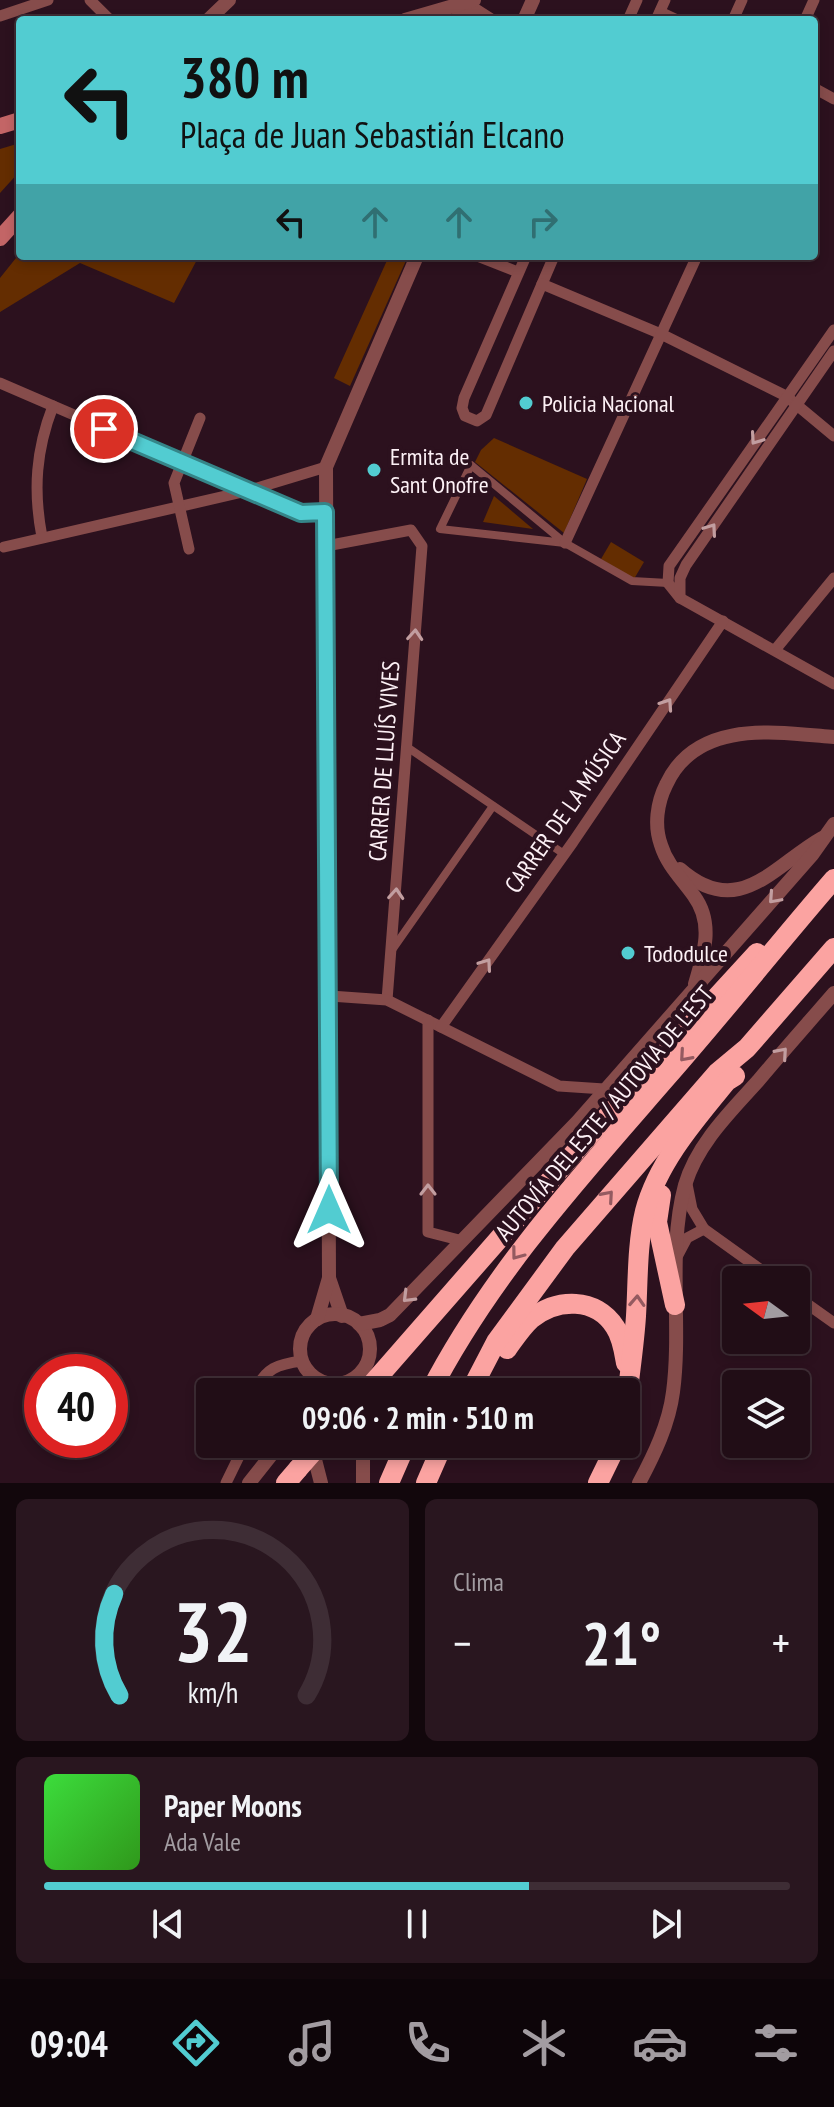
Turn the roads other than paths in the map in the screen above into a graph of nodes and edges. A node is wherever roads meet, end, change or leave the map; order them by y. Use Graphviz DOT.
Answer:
graph roads {
  1 [pos="48,0"];
  2 [pos="90,0"];
  3 [pos="229,0"];
  4 [pos="477,0"];
  5 [pos="452,8"];
  6 [pos="0,16"];
  7 [pos="106,16"];
  8 [pos="212,16"];
  9 [pos="421,16"];
  10 [pos="485,16"];
  11 [pos="491,16"];
  12 [pos="16,220"];
  13 [pos="0,238"];
  14 [pos="415,260"];
  15 [pos="487,260"];
  16 [pos="524,260"];
  17 [pos="552,260"];
  18 [pos="695,260"];
  19 [pos="518,272"];
  20 [pos="542,284"];
  21 [pos="834,330"];
  22 [pos="661,334"];
  23 [pos="834,351"];
  24 [pos="0,383"];
  25 [pos="786,396"];
  26 [pos="53,406"];
  27 [pos="796,406"];
  28 [pos="200,418"];
  29 [pos="834,436"];
  30 [pos="181,463"];
  31 [pos="326,467"];
  32 [pos="247,491"];
  33 [pos="178,507"];
  34 [pos="325,512"];
  35 [pos="42,537"];
  36 [pos="565,543"];
  37 [pos="326,546"];
  38 [pos="4,547"];
  39 [pos="189,549"];
  40 [pos="834,578"];
  41 [pos="668,583"];
  42 [pos="680,598"];
  43 [pos="723,621"];
  44 [pos="775,650"];
  45 [pos="834,684"];
  46 [pos="834,737"];
  47 [pos="407,747"];
  48 [pos="493,806"];
  49 [pos="834,824"];
  50 [pos="822,837"];
  51 [pos="564,854"];
  52 [pos="667,858"];
  53 [pos="834,879"];
  54 [pos="788,932"];
  55 [pos="834,948"];
  56 [pos="391,951"];
  57 [pos="694,987"];
  58 [pos="834,993"];
  59 [pos="330,996"];
  60 [pos="387,1000"];
  61 [pos="428,1020"];
  62 [pos="441,1027"];
  63 [pos="747,1048"];
  64 [pos="735,1076"];
  65 [pos="604,1089"];
  66 [pos="686,1182"];
  67 [pos="704,1229"];
  68 [pos="463,1241"];
  69 [pos="677,1257"];
  70 [pos="756,1266"];
  71 [pos="329,1278"];
  72 [pos="675,1305"];
  73 [pos="810,1306"];
  74 [pos="342,1316"];
  75 [pos="317,1319"];
  76 [pos="834,1323"];
  77 [pos="359,1324"];
  78 [pos="302,1361"];
  79 [pos="481,1373"];
  80 [pos="311,1375"];
  81 [pos="263,1378"];
  82 [pos="318,1378"];
  83 [pos="363,1378"];
  84 [pos="370,1378"];
  85 [pos="438,1378"];
  86 [pos="478,1378"];
  87 [pos="629,1378"];
  88 [pos="238,1458"];
  89 [pos="269,1458"];
  90 [pos="308,1458"];
  91 [pos="315,1458"];
  92 [pos="363,1458"];
  93 [pos="400,1458"];
  94 [pos="437,1458"];
  95 [pos="610,1458"];
  96 [pos="292,1476"];
  97 [pos="226,1483"];
  98 [pos="249,1483"];
  99 [pos="321,1483"];
  100 [pos="363,1483"];
  101 [pos="389,1483"];
  102 [pos="426,1483"];
  103 [pos="598,1483"];
  104 [pos="639,1483"];
  1 -- 6 [label="street"];
  2 -- 7 [label="street"];
  3 -- 8 [label="street"];
  4 -- 5 [label="street"];
  4 -- 11 [label="street"];
  5 -- 9 [label="street"];
  5 -- 10 [label="street"];
  12 -- 13 [label="main road"];
  14 -- 31 [label="street"];
  15 -- 19 [label="street"];
  16 -- 19 [label="street"];
  17 -- 20 [label="street"];
  18 -- 22 [label="street"];
  19 -- 20 [label="street"];
  20 -- 22 [label="street"];
  21 -- 25 [label="street"];
  22 -- 25 [label="street"];
  22 -- 36 [label="street"];
  23 -- 27 [label="street"];
  24 -- 26 [label="street"];
  25 -- 27 [label="street"];
  25 -- 41 [label="street, one-way"];
  26 -- 30 [label="street"];
  26 -- 35 [label="street"];
  27 -- 29 [label="street"];
  42 -- 27 [label="street, one-way"];
  28 -- 30 [label="street"];
  30 -- 32 [label="street"];
  30 -- 33 [label="street"];
  31 -- 32 [label="street"];
  31 -- 34 [label="street"];
  32 -- 33 [label="street"];
  32 -- 34 [label="street"];
  33 -- 35 [label="street"];
  33 -- 39 [label="street"];
  34 -- 37 [label="street"];
  35 -- 38 [label="street"];
  36 -- 36 [label="street"];
  36 -- 41 [label="street"];
  47 -- 37 [label="street, CARRER DE LLUÍS VIVES, one-way"];
  37 -- 59 [label="street"];
  40 -- 44 [label="street"];
  41 -- 42 [label="street"];
  42 -- 43 [label="street"];
  43 -- 44 [label="street"];
  51 -- 43 [label="street, CARRER DE LA MÚSICA, one-way"];
  44 -- 45 [label="street"];
  46 -- 52 [label="street"];
  47 -- 48 [label="street"];
  56 -- 47 [label="street, CARRER DE LLUÍS VIVES, one-way"];
  48 -- 51 [label="street"];
  48 -- 56 [label="street"];
  49 -- 50 [label="street"];
  50 -- 52 [label="street"];
  50 -- 57 [label="street, one-way"];
  62 -- 51 [label="street, CARRER DE LA MÚSICA, one-way"];
  52 -- 57 [label="street"];
  53 -- 54 [label="highway, AUTOVÍA DEL ESTE / AUTOVIA DE L'EST"];
  54 -- 84 [label="highway"];
  54 -- 85 [label="highway, AUTOVÍA DEL ESTE / AUTOVIA DE L'EST, one-way"];
  55 -- 63 [label="highway"];
  56 -- 60 [label="street, CARRER DE LLUÍS VIVES"];
  57 -- 65 [label="street"];
  66 -- 58 [label="street, one-way"];
  59 -- 60 [label="street"];
  59 -- 71 [label="street"];
  60 -- 61 [label="street"];
  61 -- 62 [label="street"];
  68 -- 61 [label="street, one-way"];
  62 -- 65 [label="street"];
  63 -- 64 [label="highway"];
  79 -- 63 [label="highway, one-way"];
  64 -- 72 [label="highway"];
  87 -- 64 [label="highway, one-way"];
  65 -- 68 [label="street"];
  66 -- 67 [label="street"];
  66 -- 69 [label="street"];
  67 -- 69 [label="street"];
  67 -- 70 [label="street"];
  68 -- 77 [label="street, one-way"];
  69 -- 72 [label="street"];
  71 -- 74 [label="street"];
  71 -- 75 [label="street"];
  72 -- 104 [label="street"];
  73 -- 76 [label="street"];
  74 -- 75 [label="street"];
  74 -- 77 [label="street"];
  75 -- 78 [label="street"];
  77 -- 83 [label="street"];
  78 -- 80 [label="street"];
  78 -- 81 [label="street"];
  79 -- 86 [label="highway"];
  79 -- 87 [label="highway"];
  80 -- 82 [label="street"];
  88 -- 97 [label="street"];
  89 -- 98 [label="street"];
  90 -- 96 [label="highway, bridge"];
  91 -- 99 [label="street"];
  92 -- 100 [label="street"];
  93 -- 101 [label="highway"];
  94 -- 102 [label="highway"];
  95 -- 103 [label="highway"];
}
